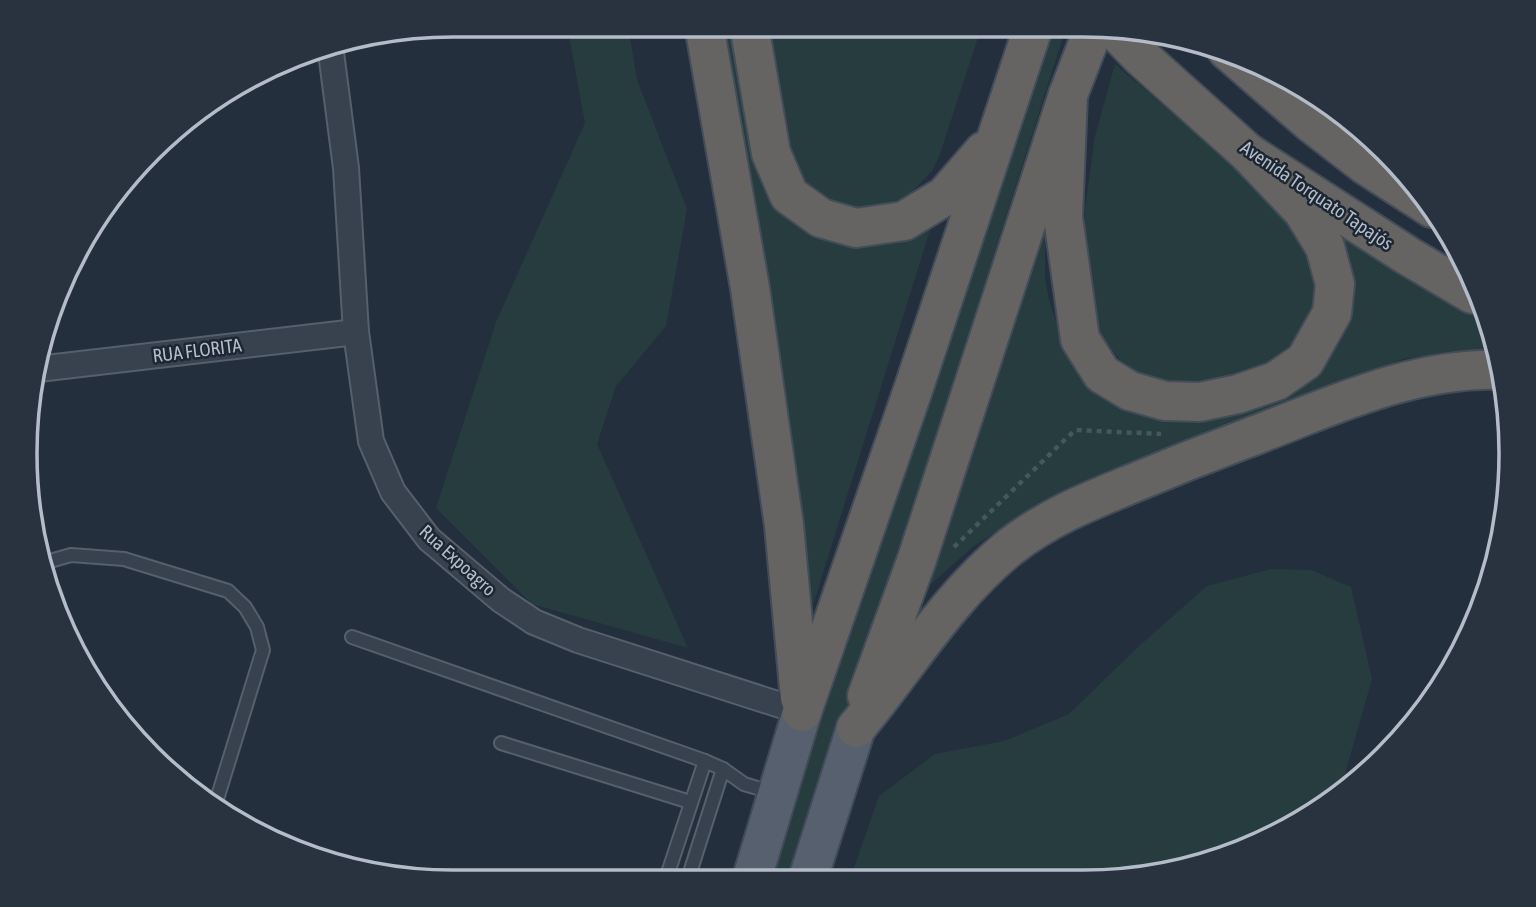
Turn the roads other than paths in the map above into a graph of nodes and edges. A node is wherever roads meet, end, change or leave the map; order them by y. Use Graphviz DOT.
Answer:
graph roads {
  1 [pos="706,37"];
  2 [pos="751,37"];
  3 [pos="1030,37"];
  4 [pos="1095,37"];
  5 [pos="1104,38"];
  6 [pos="331,56"];
  7 [pos="1255,74"];
  8 [pos="1068,95"];
  9 [pos="1311,123"];
  10 [pos="996,136"];
  11 [pos="1354,137"];
  12 [pos="1248,153"];
  13 [pos="1406,191"];
  14 [pos="1466,291"];
  15 [pos="356,332"];
  16 [pos="46,368"];
  17 [pos="1491,370"];
  18 [pos="51,561"];
  19 [pos="352,637"];
  20 [pos="802,712"];
  21 [pos="856,727"];
  22 [pos="501,743"];
  23 [pos="705,761"];
  24 [pos="723,769"];
  25 [pos="779,794"];
  26 [pos="218,797"];
  27 [pos="690,802"];
  28 [pos="668,870"];
  29 [pos="691,870"];
  30 [pos="755,870"];
  31 [pos="810,870"];
  1 -- 20 [label="highway"];
  2 -- 10 [label="highway"];
  3 -- 10 [label="highway"];
  4 -- 8 [label="highway"];
  5 -- 12 [label="highway, Avenida Torquato Tapajós"];
  6 -- 15 [label="street, Rua Expoagro"];
  7 -- 9 [label="highway"];
  8 -- 12 [label="highway"];
  8 -- 21 [label="highway"];
  9 -- 11 [label="highway"];
  9 -- 13 [label="highway"];
  10 -- 20 [label="highway"];
  12 -- 14 [label="highway, Avenida Torquato Tapajós"];
  15 -- 16 [label="street, RUA FLORITA"];
  15 -- 20 [label="street, Rua Expoagro"];
  17 -- 21 [label="highway"];
  18 -- 26 [label="lane"];
  19 -- 23 [label="lane"];
  20 -- 25 [label="main road"];
  21 -- 31 [label="main road"];
  22 -- 27 [label="lane"];
  23 -- 24 [label="lane"];
  23 -- 27 [label="lane"];
  24 -- 25 [label="lane"];
  24 -- 29 [label="lane"];
  25 -- 30 [label="main road"];
  27 -- 28 [label="lane"];
}
